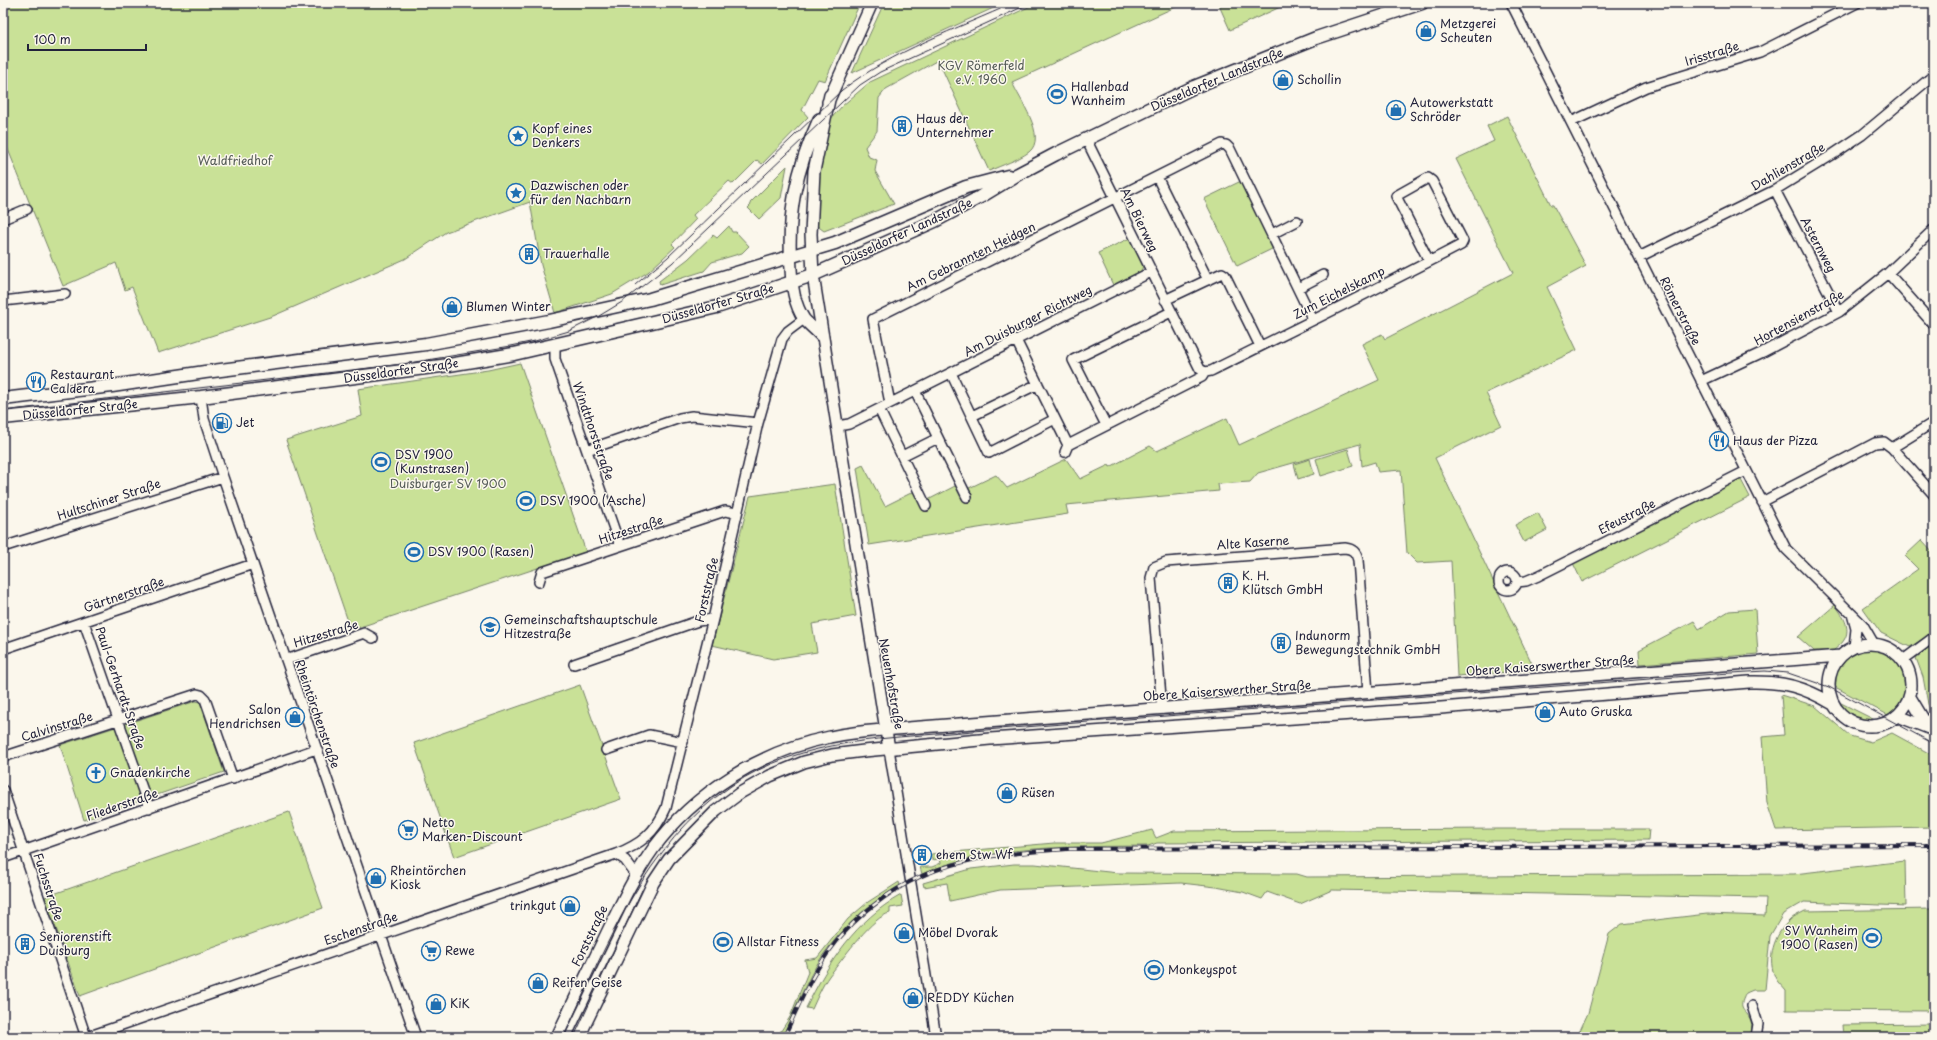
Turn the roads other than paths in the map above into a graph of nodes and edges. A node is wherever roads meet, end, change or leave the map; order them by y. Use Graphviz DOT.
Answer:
graph roads {
  1 [pos="872,3"];
  2 [pos="1422,3"];
  3 [pos="1511,3"];
  4 [pos="1857,3"];
  5 [pos="1934,75"];
  6 [pos="830,96"];
  7 [pos="1571,122"];
  8 [pos="1086,139"];
  9 [pos="1018,174"];
  10 [pos="1157,177"];
  11 [pos="1775,190"];
  12 [pos="1115,199"];
  13 [pos="27,209"];
  14 [pos="3,219"];
  15 [pos="1297,221"];
  16 [pos="1934,229"];
  17 [pos="1272,234"];
  18 [pos="812,251"];
  19 [pos="1639,257"];
  20 [pos="790,258"];
  21 [pos="1429,262"];
  22 [pos="1151,272"];
  23 [pos="1888,273"];
  24 [pos="813,275"];
  25 [pos="1323,276"];
  26 [pos="1208,280"];
  27 [pos="792,282"];
  28 [pos="1298,288"];
  29 [pos="64,294"];
  30 [pos="1165,300"];
  31 [pos="3,301"];
  32 [pos="818,312"];
  33 [pos="1171,312"];
  34 [pos="1839,312"];
  35 [pos="804,318"];
  36 [pos="1313,320"];
  37 [pos="1934,326"];
  38 [pos="821,336"];
  39 [pos="1016,340"];
  40 [pos="555,345"];
  41 [pos="1260,346"];
  42 [pos="1205,372"];
  43 [pos="951,373"];
  44 [pos="1701,381"];
  45 [pos="1038,384"];
  46 [pos="915,391"];
  47 [pos="201,397"];
  48 [pos="3,399"];
  49 [pos="890,404"];
  50 [pos="879,409"];
  51 [pos="972,416"];
  52 [pos="3,418"];
  53 [pos="1055,419"];
  54 [pos="1934,422"];
  55 [pos="758,423"];
  56 [pos="838,426"];
  57 [pos="1106,426"];
  58 [pos="938,438"];
  59 [pos="1892,448"];
  60 [pos="587,450"];
  61 [pos="902,456"];
  62 [pos="1746,471"];
  63 [pos="223,477"];
  64 [pos="1934,495"];
  65 [pos="967,497"];
  66 [pos="1762,502"];
  67 [pos="926,506"];
  68 [pos="737,513"];
  69 [pos="620,546"];
  70 [pos="3,547"];
  71 [pos="254,564"];
  72 [pos="539,582"];
  73 [pos="1517,582"];
  74 [pos="1852,613"];
  75 [pos="714,619"];
  76 [pos="84,622"];
  77 [pos="1934,637"];
  78 [pos="373,638"];
  79 [pos="1874,644"];
  80 [pos="1854,647"];
  81 [pos="3,649"];
  82 [pos="1840,656"];
  83 [pos="286,660"];
  84 [pos="1903,660"];
  85 [pos="574,664"];
  86 [pos="1368,693"];
  87 [pos="1910,697"];
  88 [pos="1833,704"];
  89 [pos="1162,709"];
  90 [pos="1898,716"];
  91 [pos="118,721"];
  92 [pos="1931,728"];
  93 [pos="886,730"];
  94 [pos="683,742"];
  95 [pos="316,749"];
  96 [pos="888,749"];
  97 [pos="606,750"];
  98 [pos="3,757"];
  99 [pos="233,778"];
  100 [pos="3,790"];
  101 [pos="149,808"];
  102 [pos="653,850"];
  103 [pos="24,852"];
  104 [pos="616,854"];
  105 [pos="3,858"];
  106 [pos="636,875"];
  107 [pos="380,936"];
  108 [pos="1752,1006"];
  109 [pos="87,1037"];
  110 [pos="416,1037"];
  111 [pos="557,1037"];
  112 [pos="580,1037"];
  113 [pos="936,1037"];
  114 [pos="1756,1037"];
  1 -- 6 [label="street"];
  2 -- 8 [label="main road, Düsseldorfer Landstraße"];
  3 -- 7 [label="street, Römerstraße"];
  4 -- 7 [label="street, Irisstraße"];
  5 -- 11 [label="street, Dahlienstraße"];
  6 -- 18 [label="street, Neuenhofstraße"];
  6 -- 20 [label="street"];
  7 -- 19 [label="street, Römerstraße"];
  8 -- 9 [label="main road, Düsseldorfer Landstraße"];
  8 -- 12 [label="street, Am Bierweg"];
  9 -- 18 [label="main road, Düsseldorfer Landstraße"];
  9 -- 24 [label="main road, Düsseldorfer Landstraße"];
  10 -- 12 [label="street, Am Gebrannten Heidgen"];
  10 -- 17 [label="street, Am Gebrannten Heidgen"];
  10 -- 26 [label="street"];
  11 -- 19 [label="street, Dahlienstraße"];
  11 -- 34 [label="street, Asternweg"];
  12 -- 22 [label="street, Am Bierweg"];
  12 -- 49 [label="street, Am Gebrannten Heidgen"];
  13 -- 14 [label="street"];
  15 -- 17 [label="street"];
  16 -- 23 [label="street, Hortensienstraße"];
  17 -- 28 [label="street, Am Gebrannten Heidgen"];
  18 -- 20 [label="main road, Düsseldorfer Landstraße"];
  18 -- 24 [label="street, Neuenhofstraße"];
  19 -- 44 [label="street, Römerstraße"];
  20 -- 27 [label="street"];
  20 -- 48 [label="main road, Düsseldorfer Straße"];
  21 -- 21 [label="street, Zum Eichelskamp"];
  21 -- 36 [label="street, Zum Eichelskamp"];
  22 -- 30 [label="street, Am Bierweg"];
  22 -- 39 [label="street, Am Duisburger Richtweg"];
  23 -- 34 [label="street, Hortensienstraße"];
  23 -- 37 [label="street"];
  24 -- 27 [label="main road, Düsseldorfer Landstraße"];
  24 -- 32 [label="street, Neuenhofstraße"];
  25 -- 28 [label="street"];
  26 -- 30 [label="street"];
  26 -- 41 [label="street"];
  27 -- 35 [label="street"];
  27 -- 40 [label="main road, Düsseldorfer Straße"];
  28 -- 36 [label="street, Am Gebrannten Heidgen"];
  29 -- 31 [label="street"];
  30 -- 33 [label="street, Am Bierweg"];
  32 -- 35 [label="street"];
  32 -- 38 [label="street, Neuenhofstraße"];
  33 -- 42 [label="street, Am Bierweg"];
  33 -- 57 [label="street"];
  34 -- 44 [label="street, Hortensienstraße"];
  35 -- 38 [label="street"];
  35 -- 55 [label="street, Forststraße"];
  36 -- 41 [label="street, Zum Eichelskamp"];
  38 -- 56 [label="street, Neuenhofstraße"];
  39 -- 43 [label="street, Am Duisburger Richtweg"];
  39 -- 45 [label="street, Zum Eichelskamp"];
  40 -- 47 [label="main road, Düsseldorfer Straße"];
  40 -- 60 [label="street, Windthorststraße"];
  41 -- 42 [label="street, Zum Eichelskamp"];
  42 -- 57 [label="street, Zum Eichelskamp"];
  43 -- 46 [label="street, Am Duisburger Richtweg"];
  43 -- 51 [label="street"];
  44 -- 62 [label="street, Römerstraße"];
  45 -- 51 [label="street"];
  45 -- 53 [label="street, Zum Eichelskamp"];
  46 -- 49 [label="street, Am Duisburger Richtweg"];
  46 -- 58 [label="street"];
  47 -- 52 [label="main road, Düsseldorfer Straße"];
  47 -- 63 [label="street, Rheintörchenstraße"];
  49 -- 50 [label="street, Am Duisburger Richtweg"];
  50 -- 56 [label="street, Am Duisburger Richtweg"];
  50 -- 61 [label="street"];
  51 -- 53 [label="street"];
  53 -- 57 [label="street, Zum Eichelskamp"];
  54 -- 59 [label="street"];
  55 -- 60 [label="street"];
  55 -- 68 [label="street, Forststraße"];
  56 -- 93 [label="street, Neuenhofstraße"];
  58 -- 61 [label="street"];
  58 -- 65 [label="street"];
  59 -- 64 [label="street"];
  59 -- 66 [label="street"];
  60 -- 69 [label="street, Windthorststraße"];
  61 -- 67 [label="street"];
  62 -- 66 [label="street, Römerstraße"];
  62 -- 73 [label="street, Efeustraße"];
  63 -- 70 [label="street, Hultschiner Straße"];
  63 -- 71 [label="street, Rheintörchenstraße"];
  66 -- 74 [label="street, Römerstraße"];
  68 -- 69 [label="street, Hitzestraße"];
  68 -- 75 [label="street, Forststraße"];
  69 -- 72 [label="street, Hitzestraße"];
  71 -- 76 [label="street, Gärtnerstraße"];
  71 -- 83 [label="street, Rheintörchenstraße"];
  74 -- 79 [label="street, Römerstraße"];
  74 -- 80 [label="street"];
  75 -- 85 [label="street"];
  75 -- 94 [label="street, Forststraße"];
  76 -- 81 [label="street, Gärtnerstraße"];
  76 -- 91 [label="street, Paul-Gerhardt-Straße"];
  77 -- 84 [label="street"];
  78 -- 83 [label="street, Hitzestraße"];
  79 -- 80 [label="street"];
  79 -- 84 [label="street"];
  80 -- 82 [label="street"];
  82 -- 86 [label="street, Obere Kaiserswerther Straße"];
  82 -- 88 [label="street"];
  83 -- 95 [label="street, Rheintörchenstraße"];
  84 -- 87 [label="street"];
  86 -- 89 [label="street, Obere Kaiserswerther Straße"];
  86 -- 89 [label="street, Alte Kaserne"];
  87 -- 90 [label="street"];
  87 -- 92 [label="street"];
  88 -- 90 [label="street"];
  88 -- 96 [label="street"];
  89 -- 93 [label="street, Obere Kaiserswerther Straße"];
  90 -- 92 [label="street"];
  91 -- 98 [label="street, Calvinstraße"];
  91 -- 99 [label="street, Calvinstraße"];
  91 -- 101 [label="street, Paul-Gerhardt-Straße"];
  93 -- 96 [label="street, Neuenhofstraße"];
  93 -- 102 [label="street, Obere Kaiserswerther Straße"];
  94 -- 97 [label="street"];
  94 -- 104 [label="street, Forststraße"];
  95 -- 99 [label="street, Fliederstraße"];
  95 -- 107 [label="street, Rheintörchenstraße"];
  96 -- 112 [label="street"];
  96 -- 113 [label="street, Neuenhofstraße"];
  99 -- 101 [label="street, Fliederstraße"];
  100 -- 103 [label="street, Fuchsstraße"];
  101 -- 103 [label="street, Fliederstraße"];
  102 -- 106 [label="street, Forststraße"];
  103 -- 105 [label="street, Fliederstraße"];
  103 -- 109 [label="street, Fuchsstraße"];
  104 -- 106 [label="street"];
  104 -- 107 [label="street, Eschenstraße"];
  106 -- 111 [label="street, Forststraße"];
  107 -- 109 [label="street, Eschenstraße"];
  107 -- 110 [label="street, Rheintörchenstraße"];
  108 -- 114 [label="street"];
}
